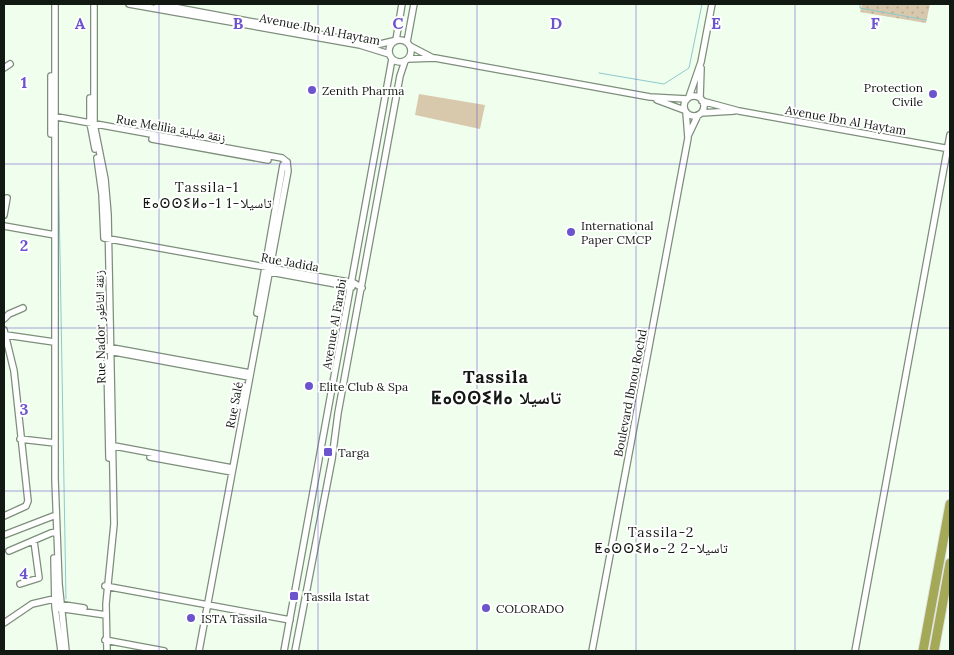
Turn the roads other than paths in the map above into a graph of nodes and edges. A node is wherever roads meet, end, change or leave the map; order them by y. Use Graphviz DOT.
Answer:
graph roads {
  1 [pos="51,4"];
  2 [pos="55,4"];
  3 [pos="92,4"];
  4 [pos="129,4"];
  5 [pos="157,4"];
  6 [pos="402,4"];
  7 [pos="414,4"];
  8 [pos="712,4"];
  9 [pos="185,12"];
  10 [pos="395,41"];
  11 [pos="408,44"];
  12 [pos="390,56"];
  13 [pos="435,58"];
  14 [pos="407,60"];
  15 [pos="701,62"];
  16 [pos="10,64"];
  17 [pos="4,68"];
  18 [pos="650,97"];
  19 [pos="688,98"];
  20 [pos="701,100"];
  21 [pos="685,111"];
  22 [pos="739,111"];
  23 [pos="700,114"];
  24 [pos="53,118"];
  25 [pos="92,126"];
  26 [pos="950,135"];
  27 [pos="688,138"];
  28 [pos="949,149"];
  29 [pos="285,164"];
  30 [pos="7,198"];
  31 [pos="4,215"];
  32 [pos="4,226"];
  33 [pos="53,235"];
  34 [pos="106,240"];
  35 [pos="267,270"];
  36 [pos="351,285"];
  37 [pos="362,288"];
  38 [pos="23,308"];
  39 [pos="4,319"];
  40 [pos="5,332"];
  41 [pos="52,341"];
  42 [pos="108,349"];
  43 [pos="248,375"];
  44 [pos="20,439"];
  45 [pos="53,443"];
  46 [pos="111,448"];
  47 [pos="230,469"];
  48 [pos="950,504"];
  49 [pos="54,515"];
  50 [pos="4,516"];
  51 [pos="54,534"];
  52 [pos="4,535"];
  53 [pos="34,541"];
  54 [pos="9,551"];
  55 [pos="950,563"];
  56 [pos="20,584"];
  57 [pos="106,586"];
  58 [pos="58,603"];
  59 [pos="206,604"];
  60 [pos="104,613"];
  61 [pos="290,620"];
  62 [pos="4,623"];
  63 [pos="105,647"];
  64 [pos="61,651"];
  65 [pos="66,651"];
  66 [pos="160,651"];
  67 [pos="195,651"];
  68 [pos="199,651"];
  69 [pos="284,651"];
  70 [pos="294,651"];
  71 [pos="592,651"];
  72 [pos="855,651"];
  73 [pos="923,651"];
  74 [pos="934,651"];
  1 -- 24 [label="street"];
  2 -- 24 [label="street"];
  3 -- 25 [label="street, Rue Nador زنقة الناظور"];
  4 -- 9 [label="street, Avenue Ibn Al Haytam"];
  5 -- 9 [label="street, Avenue Ibn Al Haytam"];
  6 -- 10 [label="street"];
  7 -- 11 [label="street"];
  8 -- 15 [label="street"];
  9 -- 10 [label="street, Avenue Ibn Al Haytam"];
  9 -- 12 [label="street, Avenue Ibn Al Haytam"];
  10 -- 11 [label="street"];
  10 -- 12 [label="street"];
  11 -- 13 [label="street"];
  11 -- 14 [label="street"];
  12 -- 14 [label="street"];
  12 -- 36 [label="street, Avenue Al Farabi"];
  13 -- 14 [label="street"];
  13 -- 18 [label="street"];
  14 -- 37 [label="street, Avenue Al Farabi"];
  15 -- 19 [label="street"];
  15 -- 20 [label="street"];
  16 -- 17 [label="street"];
  18 -- 19 [label="street"];
  18 -- 21 [label="street"];
  19 -- 20 [label="street"];
  19 -- 21 [label="street"];
  20 -- 22 [label="street, Avenue Ibn Al Haytam"];
  20 -- 23 [label="street"];
  21 -- 23 [label="street"];
  21 -- 27 [label="street, Boulevard Ibnou Rochd"];
  22 -- 23 [label="street, Avenue Ibn Al Haytam"];
  22 -- 28 [label="street, Avenue Ibn Al Haytam"];
  23 -- 27 [label="street, Boulevard Ibnou Rochd"];
  24 -- 25 [label="street, Rue Melilia زنقة مليلية"];
  24 -- 33 [label="street"];
  25 -- 29 [label="street, Rue Melilia زنقة مليلية"];
  25 -- 34 [label="street, Rue Nador زنقة الناظور"];
  26 -- 28 [label="street"];
  27 -- 71 [label="street, Boulevard Ibnou Rochd"];
  28 -- 72 [label="street"];
  29 -- 35 [label="street, Rue Salé"];
  30 -- 31 [label="street"];
  32 -- 33 [label="street"];
  33 -- 41 [label="street"];
  34 -- 35 [label="street, Rue Jadida"];
  34 -- 42 [label="street, Rue Nador زنقة الناظور"];
  35 -- 36 [label="street, Rue Jadida"];
  35 -- 43 [label="street, Rue Salé"];
  36 -- 37 [label="street, Rue Jadida"];
  36 -- 61 [label="street, Avenue Al Farabi"];
  37 -- 70 [label="street, Avenue Al Farabi"];
  38 -- 39 [label="street"];
  40 -- 41 [label="street"];
  40 -- 44 [label="street"];
  41 -- 45 [label="street"];
  42 -- 43 [label="street"];
  42 -- 46 [label="street, Rue Nador زنقة الناظور"];
  43 -- 47 [label="street, Rue Salé"];
  44 -- 45 [label="street"];
  44 -- 50 [label="street"];
  45 -- 49 [label="street"];
  46 -- 47 [label="street"];
  46 -- 57 [label="street, Rue Nador زنقة الناظور"];
  47 -- 59 [label="street, Rue Salé"];
  48 -- 73 [label="highway"];
  49 -- 51 [label="street"];
  49 -- 52 [label="street"];
  51 -- 53 [label="street"];
  51 -- 58 [label="street"];
  53 -- 54 [label="street"];
  53 -- 56 [label="street"];
  55 -- 74 [label="highway"];
  57 -- 59 [label="street"];
  57 -- 60 [label="street, Rue Nador زنقة الناظور"];
  58 -- 60 [label="street"];
  58 -- 62 [label="street"];
  58 -- 64 [label="street"];
  58 -- 65 [label="street"];
  59 -- 61 [label="street"];
  59 -- 67 [label="street, Rue Salé"];
  59 -- 68 [label="street, Rue Salé"];
  60 -- 63 [label="street, Rue Nador زنقة الناظور"];
  61 -- 69 [label="street, Avenue Al Farabi"];
  63 -- 66 [label="street"];
}
